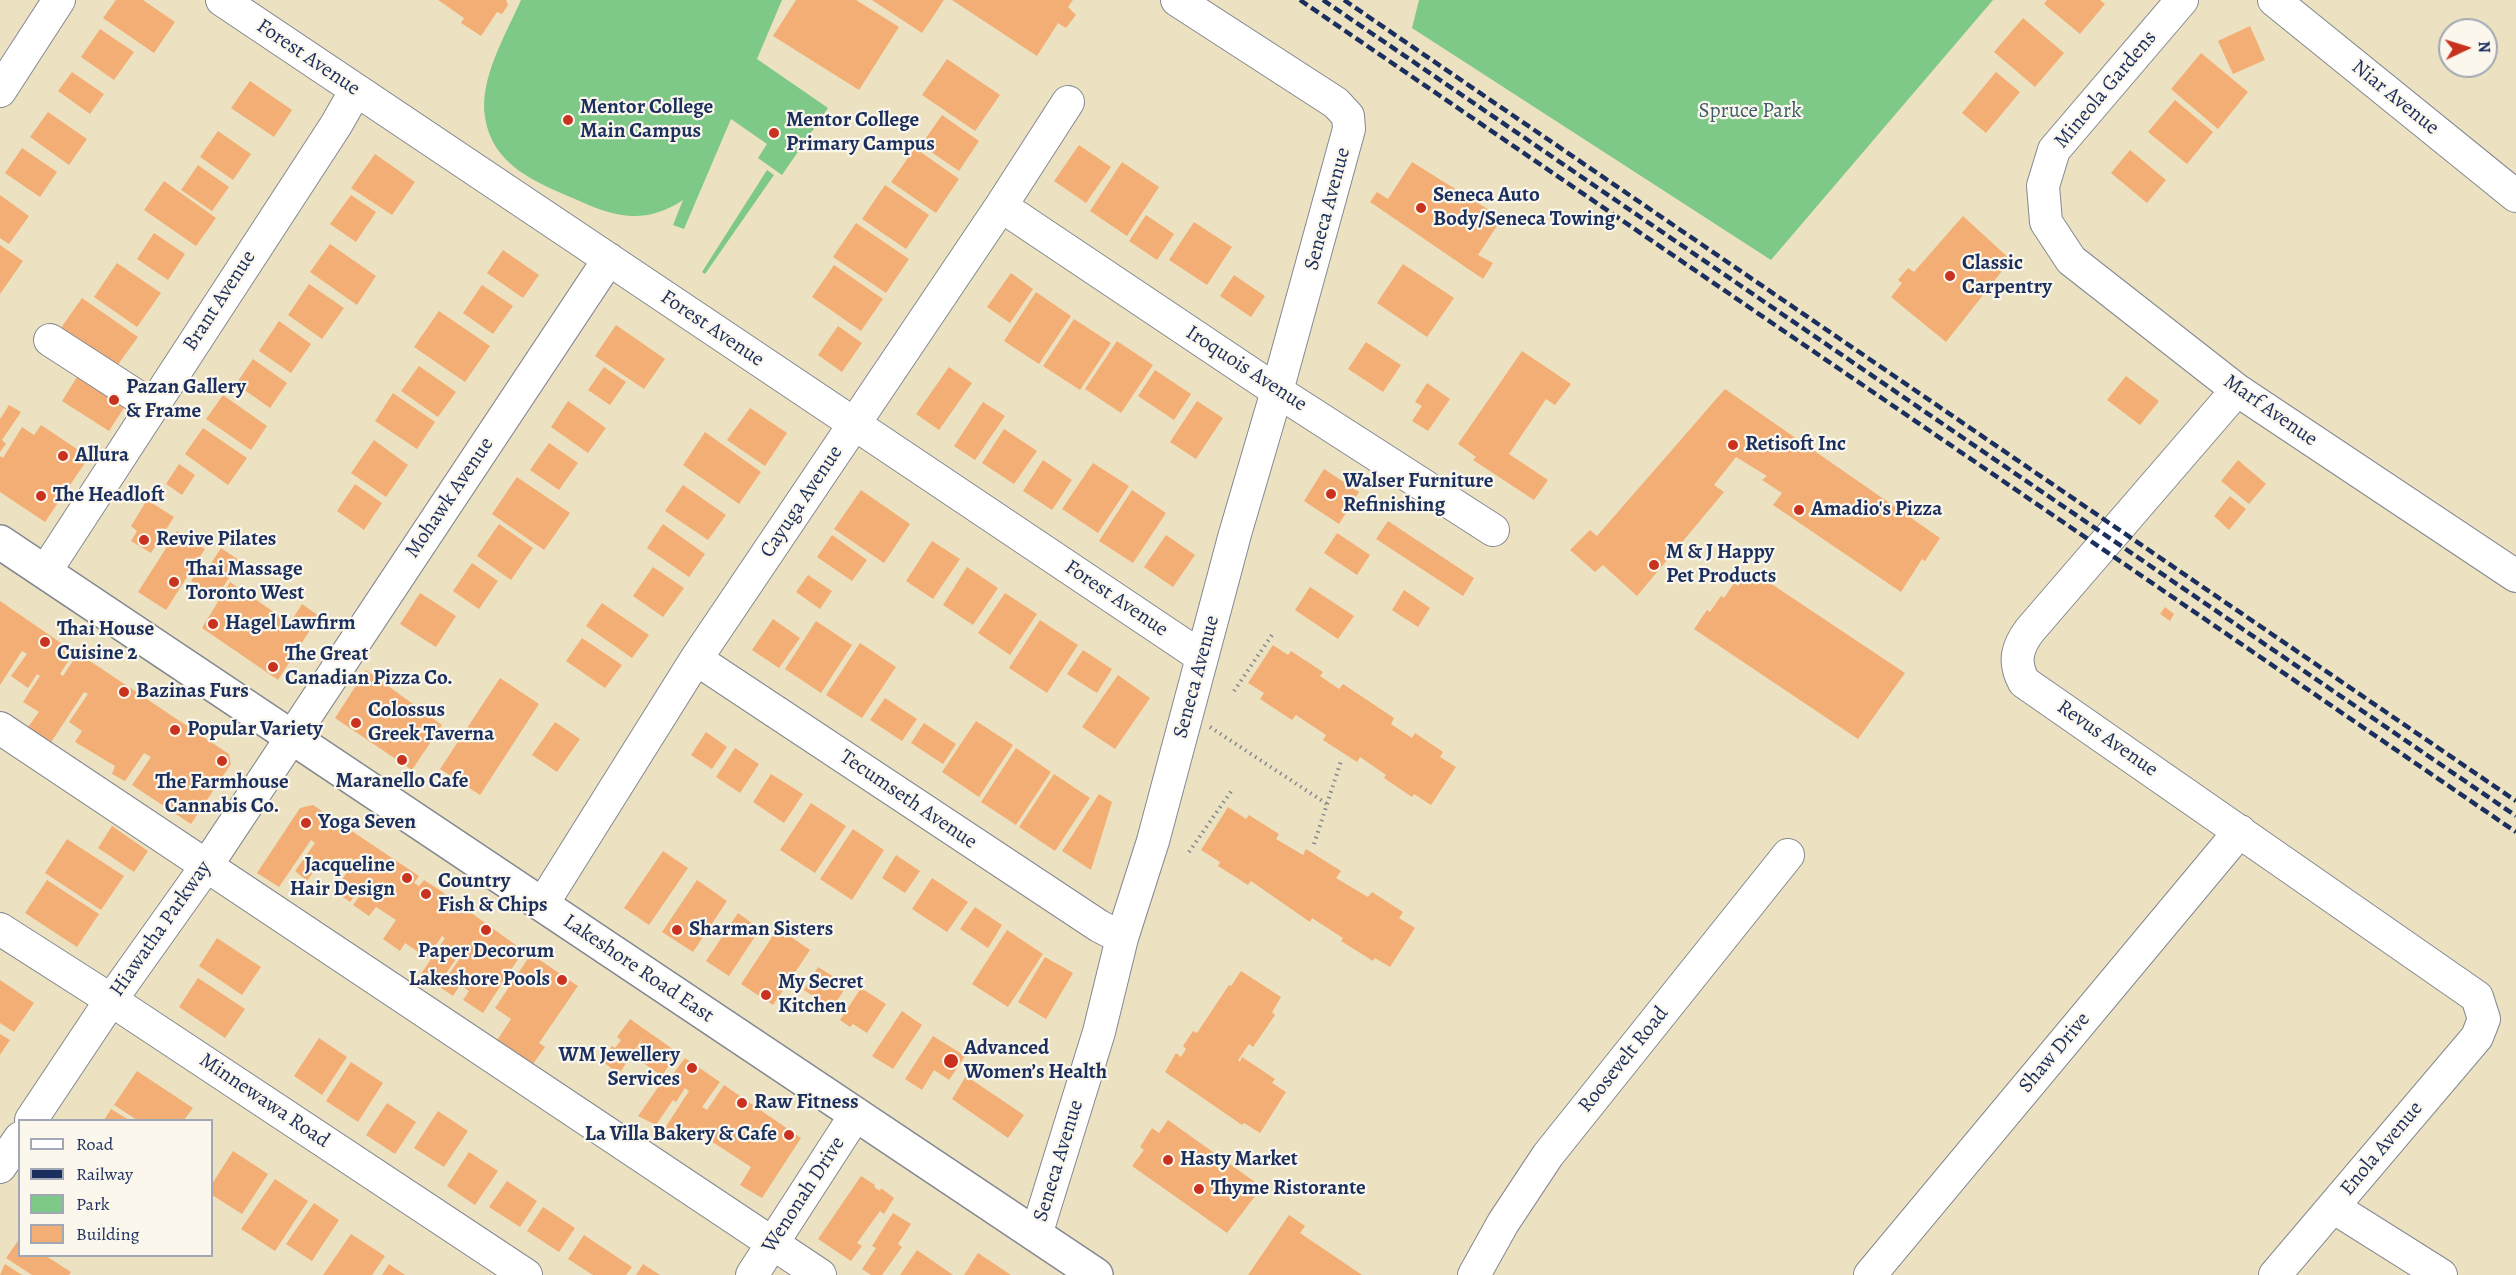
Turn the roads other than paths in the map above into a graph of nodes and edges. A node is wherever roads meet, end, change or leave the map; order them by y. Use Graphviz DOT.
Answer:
graph roads {
  1 [pos="59,0"];
  2 [pos="222,0"];
  3 [pos="1178,0"];
  4 [pos="2182,0"];
  5 [pos="2274,0"];
  6 [pos="356,90"];
  7 [pos="0,92"];
  8 [pos="1068,102"];
  9 [pos="2516,196"];
  10 [pos="1000,206"];
  11 [pos="2046,222"];
  12 [pos="609,259"];
  13 [pos="50,340"];
  14 [pos="2237,390"];
  15 [pos="1277,391"];
  16 [pos="152,406"];
  17 [pos="855,424"];
  18 [pos="1493,530"];
  19 [pos="0,542"];
  20 [pos="45,572"];
  21 [pos="2516,576"];
  22 [pos="1202,657"];
  23 [pos="696,659"];
  24 [pos="0,728"];
  25 [pos="291,737"];
  26 [pos="2240,831"];
  27 [pos="1788,855"];
  28 [pos="207,865"];
  29 [pos="542,905"];
  30 [pos="0,929"];
  31 [pos="1122,938"];
  32 [pos="111,1000"];
  33 [pos="2484,1018"];
  34 [pos="856,1114"];
  35 [pos="32,1119"];
  36 [pos="18,1141"];
  37 [pos="0,1167"];
  38 [pos="2333,1207"];
  39 [pos="1036,1235"];
  40 [pos="773,1244"];
  41 [pos="526,1275"];
  42 [pos="752,1275"];
  43 [pos="820,1275"];
  44 [pos="1096,1275"];
  45 [pos="1474,1275"];
  46 [pos="1870,1275"];
  47 [pos="2275,1275"];
  48 [pos="2441,1275"];
  1 -- 7 [label="street"];
  2 -- 6 [label="street, Forest Avenue"];
  3 -- 15 [label="street, Seneca Avenue"];
  4 -- 11 [label="street, Mineola Gardens"];
  5 -- 9 [label="street, Niar Avenue"];
  6 -- 12 [label="street, Forest Avenue"];
  6 -- 16 [label="street, Brant Avenue"];
  8 -- 10 [label="street, Cayuga Avenue"];
  10 -- 15 [label="street, Iroquois Avenue"];
  10 -- 17 [label="street, Cayuga Avenue"];
  11 -- 14 [label="street, Marf Avenue"];
  12 -- 17 [label="street, Forest Avenue"];
  12 -- 25 [label="street, Mohawk Avenue"];
  13 -- 16 [label="street"];
  14 -- 21 [label="street, Marf Avenue"];
  14 -- 26 [label="street, Revus Avenue"];
  15 -- 18 [label="street, Iroquois Avenue"];
  15 -- 22 [label="street, Seneca Avenue"];
  16 -- 20 [label="street, Brant Avenue"];
  17 -- 22 [label="street, Forest Avenue"];
  17 -- 23 [label="street, Cayuga Avenue"];
  19 -- 20 [label="main road, Lakeshore Road East"];
  20 -- 25 [label="main road, Lakeshore Road East"];
  22 -- 31 [label="street, Seneca Avenue"];
  23 -- 29 [label="street, Cayuga Avenue"];
  23 -- 31 [label="street, Tecumseth Avenue"];
  24 -- 28 [label="street"];
  25 -- 28 [label="street, Hiawatha Parkway"];
  25 -- 29 [label="main road, Lakeshore Road East"];
  26 -- 33 [label="street, Revus Avenue"];
  26 -- 46 [label="street, Shaw Drive"];
  27 -- 45 [label="street, Roosevelt Road"];
  28 -- 32 [label="street, Hiawatha Parkway"];
  28 -- 40 [label="street"];
  29 -- 34 [label="main road, Lakeshore Road East"];
  30 -- 32 [label="street, Minnewawa Road"];
  31 -- 39 [label="street, Seneca Avenue"];
  32 -- 35 [label="street, Hiawatha Parkway"];
  32 -- 41 [label="street, Minnewawa Road"];
  33 -- 38 [label="street, Enola Avenue"];
  34 -- 39 [label="main road, Lakeshore Road East"];
  34 -- 40 [label="street, Wenonah Drive"];
  36 -- 37 [label="street"];
  38 -- 47 [label="street, Enola Avenue"];
  38 -- 48 [label="street"];
  39 -- 44 [label="main road, Lakeshore Road East"];
  40 -- 42 [label="street, Wenonah Drive"];
  40 -- 43 [label="street"];
}
